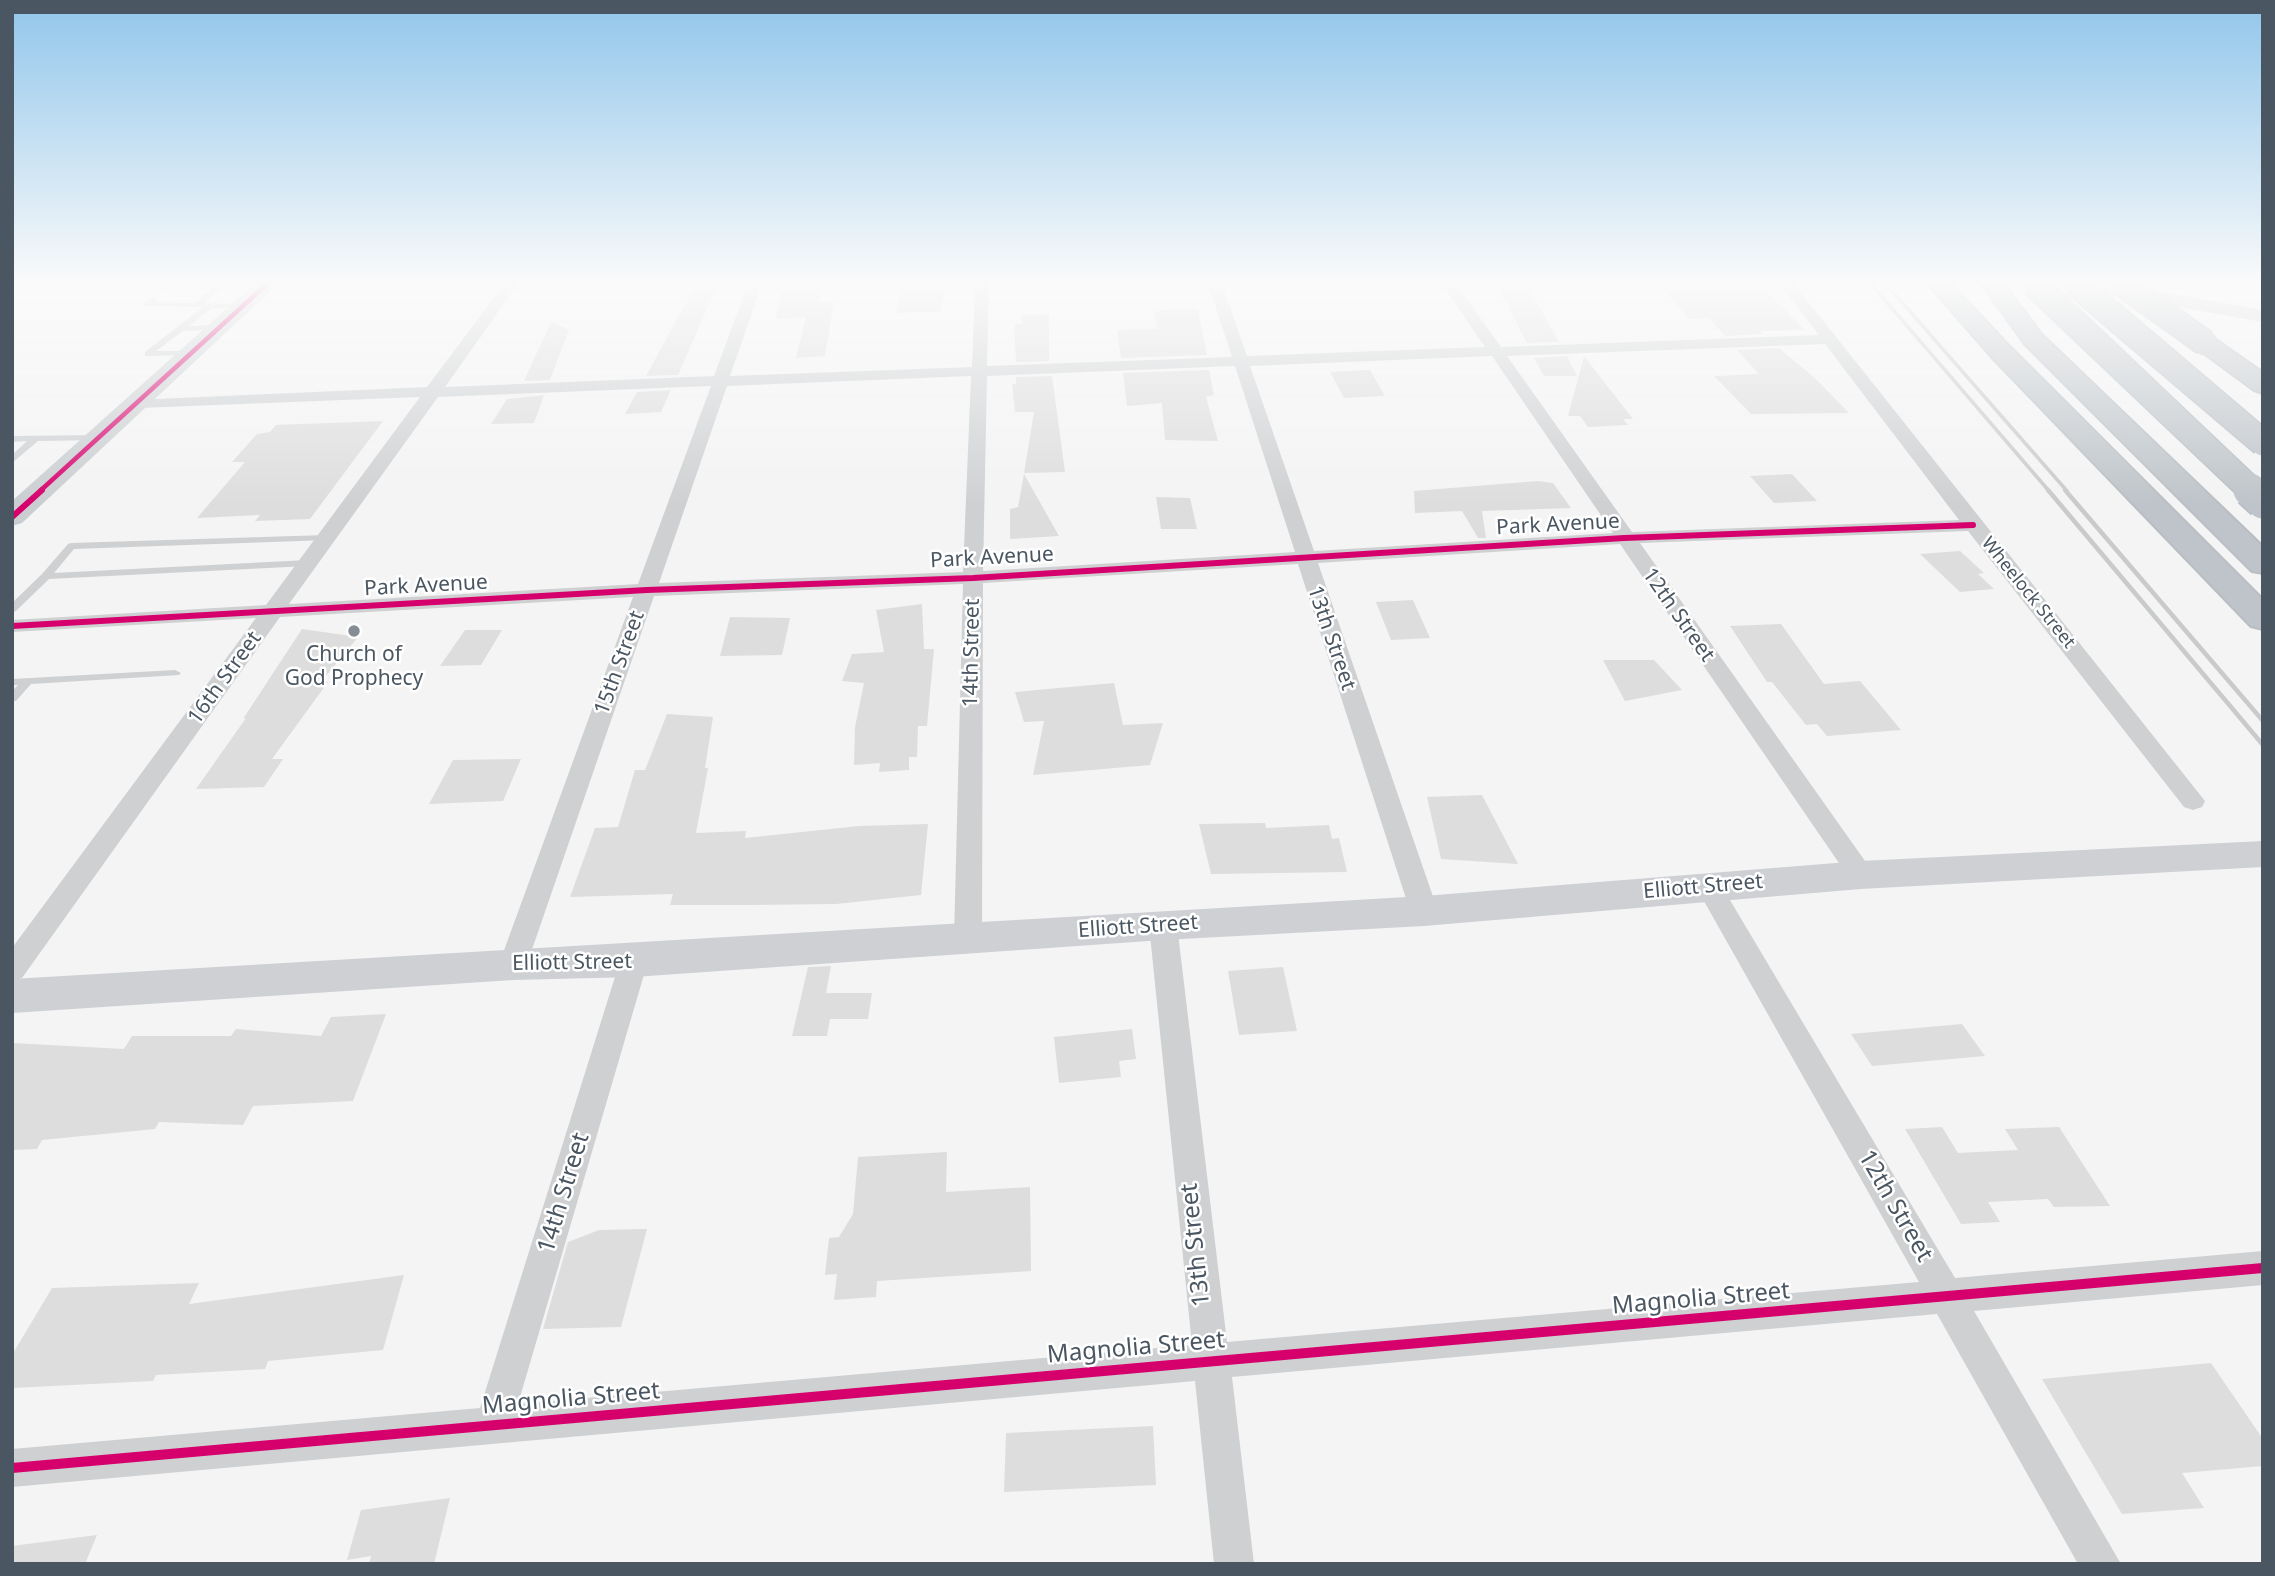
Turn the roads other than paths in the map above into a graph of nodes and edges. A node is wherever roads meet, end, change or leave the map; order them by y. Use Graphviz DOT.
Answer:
graph roads {
  1 [pos="188,358"];
  2 [pos="458,358"];
  3 [pos="728,358"];
  4 [pos="979,358"];
  5 [pos="1240,358"];
  6 [pos="1368,358"];
  7 [pos="1500,358"];
  8 [pos="1846,358"];
  9 [pos="2006,358"];
  10 [pos="2052,358"];
  11 [pos="2082,358"];
  12 [pos="2111,358"];
  13 [pos="2162,358"];
  14 [pos="2225,358"];
  15 [pos="1241,362"];
  16 [pos="979,371"];
  17 [pos="720,381"];
  18 [pos="2263,385"];
  19 [pos="431,394"];
  20 [pos="139,403"];
  21 [pos="2120,424"];
  22 [pos="100,438"];
  23 [pos="12,439"];
  24 [pos="35,439"];
  25 [pos="2263,443"];
  26 [pos="12,460"];
  27 [pos="2263,502"];
  28 [pos="12,517"];
  29 [pos="1973,525"];
  30 [pos="326,538"];
  31 [pos="1624,538"];
  32 [pos="1304,558"];
  33 [pos="308,563"];
  34 [pos="2263,564"];
  35 [pos="46,576"];
  36 [pos="972,578"];
  37 [pos="647,590"];
  38 [pos="12,609"];
  39 [pos="272,612"];
  40 [pos="2263,619"];
  41 [pos="12,626"];
  42 [pos="175,673"];
  43 [pos="29,681"];
  44 [pos="12,682"];
  45 [pos="12,698"];
  46 [pos="2193,800"];
  47 [pos="2263,854"];
  48 [pos="1861,875"];
  49 [pos="1709,887"];
  50 [pos="1424,911"];
  51 [pos="1163,925"];
  52 [pos="968,938"];
  53 [pos="634,961"];
  54 [pos="513,964"];
  55 [pos="12,970"];
  56 [pos="12,996"];
  57 [pos="2263,1268"];
  58 [pos="1948,1296"];
  59 [pos="1209,1361"];
  60 [pos="493,1426"];
  61 [pos="12,1468"];
  62 [pos="1234,1564"];
  63 [pos="2101,1564"];
  1 -- 20 [label="main road"];
  2 -- 19 [label="street, 16th Street"];
  3 -- 17 [label="street, 15th Street"];
  4 -- 16 [label="street, 14th Street"];
  5 -- 15 [label="street, 13th Street"];
  6 -- 15 [label="street"];
  7 -- 31 [label="street, 12th Street"];
  8 -- 29 [label="street, Wheelock Street"];
  9 -- 40 [label="highway"];
  10 -- 21 [label="highway"];
  11 -- 21 [label="highway"];
  12 -- 27 [label="highway, bridge"];
  13 -- 25 [label="highway, bridge"];
  14 -- 18 [label="highway, bridge"];
  15 -- 16 [label="street"];
  15 -- 32 [label="street, 13th Street"];
  16 -- 17 [label="street"];
  16 -- 36 [label="street, 14th Street"];
  17 -- 19 [label="street"];
  17 -- 37 [label="street, 15th Street"];
  19 -- 20 [label="street"];
  19 -- 30 [label="street, 16th Street"];
  20 -- 22 [label="main road"];
  21 -- 34 [label="highway"];
  22 -- 24 [label="lane"];
  22 -- 28 [label="main road"];
  23 -- 24 [label="lane"];
  24 -- 26 [label="lane"];
  29 -- 31 [label="street, Park Avenue"];
  29 -- 46 [label="street, Wheelock Street"];
  30 -- 33 [label="street, 16th Street"];
  30 -- 35 [label="lane"];
  31 -- 32 [label="street, Park Avenue"];
  31 -- 48 [label="street, 12th Street"];
  32 -- 36 [label="street, Park Avenue"];
  32 -- 50 [label="street, 13th Street"];
  33 -- 35 [label="lane"];
  33 -- 39 [label="street, 16th Street"];
  35 -- 38 [label="lane"];
  36 -- 37 [label="street, Park Avenue"];
  36 -- 52 [label="street, 14th Street"];
  37 -- 39 [label="street, Park Avenue"];
  37 -- 54 [label="street, 15th Street"];
  39 -- 41 [label="street, Park Avenue"];
  39 -- 55 [label="street, 16th Street"];
  42 -- 43 [label="lane"];
  43 -- 44 [label="lane"];
  43 -- 45 [label="lane"];
  47 -- 48 [label="main road, Elliott Street"];
  48 -- 49 [label="main road, Elliott Street"];
  49 -- 50 [label="main road, Elliott Street"];
  49 -- 58 [label="street, 12th Street"];
  50 -- 51 [label="main road, Elliott Street"];
  51 -- 52 [label="main road, Elliott Street"];
  51 -- 59 [label="street, 13th Street"];
  52 -- 53 [label="main road, Elliott Street"];
  53 -- 54 [label="main road, Elliott Street"];
  53 -- 60 [label="street, 14th Street"];
  54 -- 56 [label="main road, Elliott Street"];
  57 -- 58 [label="street, Magnolia Street"];
  58 -- 59 [label="street, Magnolia Street"];
  58 -- 63 [label="street, 12th Street"];
  59 -- 60 [label="street, Magnolia Street"];
  59 -- 62 [label="street, 13th Street"];
  60 -- 61 [label="street, Magnolia Street"];
}
